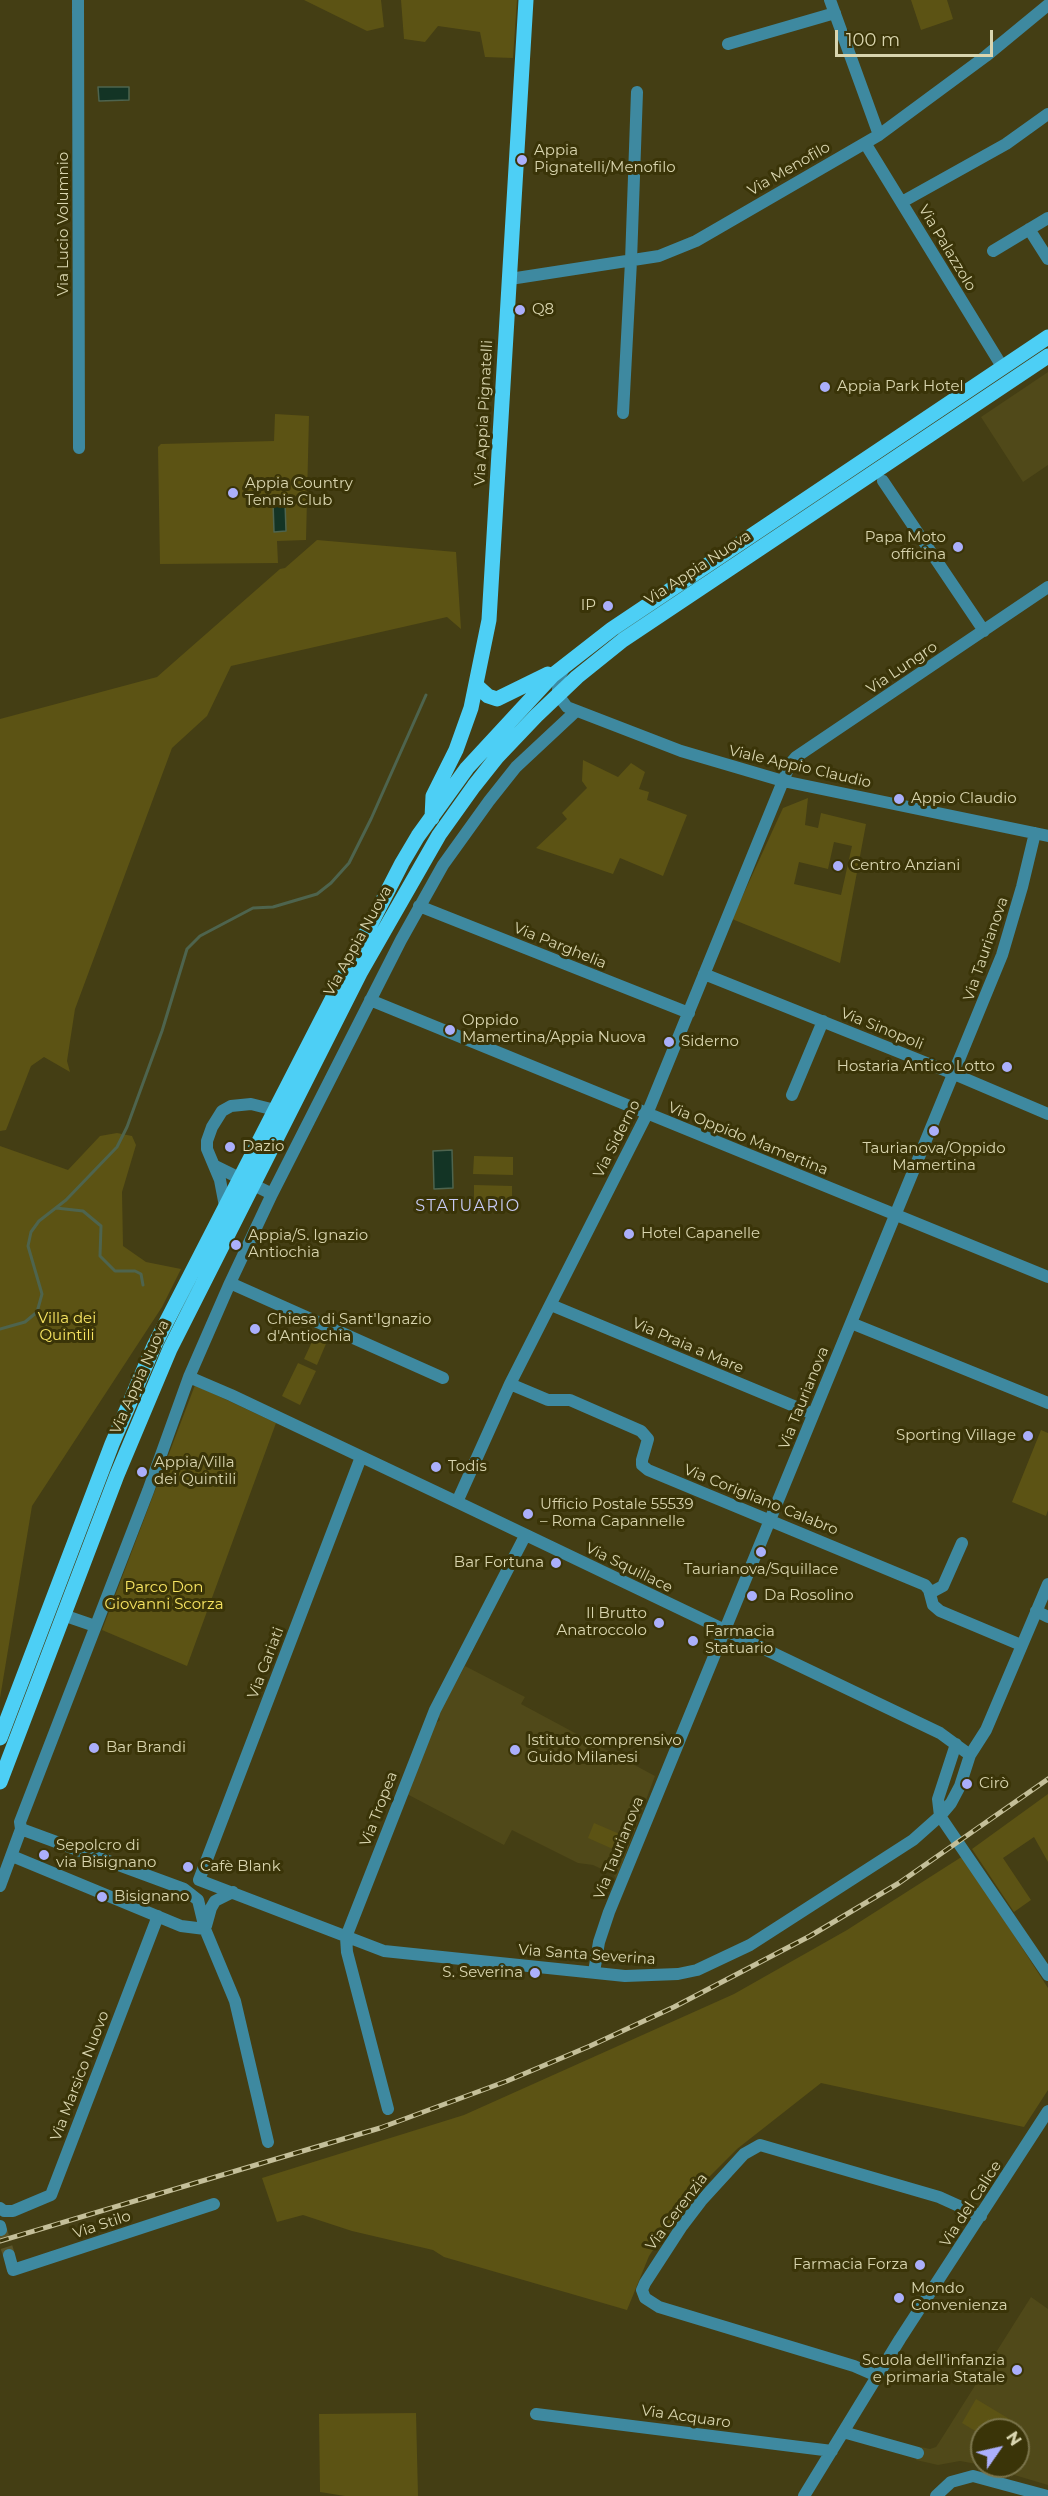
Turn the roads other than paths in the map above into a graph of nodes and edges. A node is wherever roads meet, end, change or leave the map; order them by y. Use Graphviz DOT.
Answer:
graph roads {
  1 [pos="78,0"];
  2 [pos="526,0"];
  3 [pos="830,0"];
  4 [pos="1048,5"];
  5 [pos="835,13"];
  6 [pos="728,44"];
  7 [pos="637,92"];
  8 [pos="1048,114"];
  9 [pos="879,135"];
  10 [pos="865,143"];
  11 [pos="902,202"];
  12 [pos="1048,218"];
  13 [pos="1029,229"];
  14 [pos="993,251"];
  15 [pos="1048,259"];
  16 [pos="631,261"];
  17 [pos="510,279"];
  18 [pos="1048,337"];
  19 [pos="1048,356"];
  20 [pos="1003,368"];
  21 [pos="623,413"];
  22 [pos="79,448"];
  23 [pos="883,481"];
  24 [pos="1048,587"];
  25 [pos="984,630"];
  26 [pos="566,664"];
  27 [pos="477,686"];
  28 [pos="559,694"];
  29 [pos="576,711"];
  30 [pos="783,781"];
  31 [pos="432,818"];
  32 [pos="1035,833"];
  33 [pos="439,835"];
  34 [pos="1048,836"];
  35 [pos="419,906"];
  36 [pos="704,974"];
  37 [pos="370,1000"];
  38 [pos="689,1013"];
  39 [pos="823,1021"];
  40 [pos="954,1074"];
  41 [pos="792,1095"];
  42 [pos="275,1110"];
  43 [pos="647,1114"];
  44 [pos="1048,1114"];
  45 [pos="215,1166"];
  46 [pos="246,1181"];
  47 [pos="272,1194"];
  48 [pos="225,1206"];
  49 [pos="895,1215"];
  50 [pos="1048,1277"];
  51 [pos="230,1282"];
  52 [pos="551,1305"];
  53 [pos="850,1323"];
  54 [pos="189,1377"];
  55 [pos="443,1378"];
  56 [pos="510,1384"];
  57 [pos="1048,1403"];
  58 [pos="813,1414"];
  59 [pos="361,1457"];
  60 [pos="457,1502"];
  61 [pos="771,1520"];
  62 [pos="525,1536"];
  63 [pos="962,1543"];
  64 [pos="1048,1584"];
  65 [pos="930,1593"];
  66 [pos="1036,1611"];
  67 [pos="63,1615"];
  68 [pos="1048,1617"];
  69 [pos="95,1626"];
  70 [pos="724,1630"];
  71 [pos="1021,1645"];
  72 [pos="0,1738"];
  73 [pos="956,1744"];
  74 [pos="970,1755"];
  75 [pos="0,1782"];
  76 [pos="940,1816"];
  77 [pos="21,1829"];
  78 [pos="12,1856"];
  79 [pos="199,1880"];
  80 [pos="0,1886"];
  81 [pos="184,1889"];
  82 [pos="233,1892"];
  83 [pos="158,1916"];
  84 [pos="205,1929"];
  85 [pos="346,1937"];
  86 [pos="594,1972"];
  87 [pos="1048,1975"];
  88 [pos="388,2109"];
  89 [pos="1048,2111"];
  90 [pos="1044,2126"];
  91 [pos="268,2142"];
  92 [pos="214,2204"];
  93 [pos="0,2208"];
  94 [pos="981,2217"];
  95 [pos="9,2255"];
  96 [pos="877,2376"];
  97 [pos="536,2414"];
  98 [pos="843,2432"];
  99 [pos="832,2451"];
  100 [pos="918,2453"];
  101 [pos="804,2496"];
  102 [pos="936,2496"];
  103 [pos="1047,2496"];
  1 -- 22 [label="street, Via Lucio Volumnio"];
  2 -- 17 [label="main road, Via Appia Pignatelli"];
  3 -- 5 [label="street"];
  4 -- 9 [label="street, Via Menofilo"];
  5 -- 6 [label="street"];
  5 -- 9 [label="street"];
  7 -- 16 [label="street"];
  8 -- 11 [label="street"];
  9 -- 10 [label="street, Via Menofilo"];
  10 -- 11 [label="street, Via Palazzolo"];
  10 -- 16 [label="street, Via Menofilo"];
  11 -- 20 [label="street, Via Palazzolo"];
  12 -- 13 [label="street"];
  13 -- 14 [label="street"];
  13 -- 15 [label="street"];
  16 -- 17 [label="street, Via Menofilo"];
  16 -- 21 [label="street"];
  17 -- 27 [label="main road, Via Appia Pignatelli"];
  18 -- 20 [label="main road, Via Appia Nuova"];
  19 -- 28 [label="main road, Via Appia Nuova"];
  20 -- 26 [label="main road, Via Appia Nuova"];
  23 -- 25 [label="street"];
  24 -- 25 [label="street, Via Lungro"];
  25 -- 30 [label="street, Via Lungro"];
  26 -- 27 [label="main road"];
  26 -- 28 [label="street"];
  26 -- 31 [label="main road, Via Appia Nuova"];
  27 -- 31 [label="main road, Via Appia Pignatelli"];
  28 -- 29 [label="street, Viale Appio Claudio"];
  28 -- 33 [label="main road, Via Appia Nuova"];
  29 -- 30 [label="street, Viale Appio Claudio"];
  29 -- 35 [label="street"];
  30 -- 32 [label="street, Viale Appio Claudio"];
  30 -- 36 [label="street, Via Siderno"];
  31 -- 33 [label="main road"];
  31 -- 42 [label="main road, Via Appia Nuova"];
  32 -- 34 [label="street, Viale Appio Claudio"];
  32 -- 40 [label="street, Via Taurianova"];
  33 -- 46 [label="main road, Via Appia Nuova"];
  35 -- 37 [label="street"];
  35 -- 38 [label="street, Via Parghelia"];
  36 -- 38 [label="street, Via Siderno"];
  36 -- 39 [label="street, Via Sinopoli"];
  37 -- 43 [label="street, Via Oppido Mamertina"];
  37 -- 47 [label="street"];
  38 -- 43 [label="street, Via Siderno"];
  39 -- 40 [label="street, Via Sinopoli"];
  39 -- 41 [label="street"];
  40 -- 44 [label="street, Via Sinopoli"];
  40 -- 49 [label="street, Via Taurianova"];
  42 -- 45 [label="street"];
  42 -- 46 [label="main road, Via Appia Nuova"];
  43 -- 49 [label="street, Via Oppido Mamertina"];
  43 -- 52 [label="street, Via Siderno"];
  45 -- 46 [label="street"];
  45 -- 48 [label="street"];
  46 -- 47 [label="street"];
  46 -- 48 [label="main road, Via Appia Nuova"];
  46 -- 67 [label="main road, Via Appia Nuova"];
  47 -- 51 [label="street"];
  48 -- 72 [label="main road, Via Appia Nuova"];
  49 -- 50 [label="street, Via Oppido Mamertina"];
  49 -- 53 [label="street, Via Taurianova"];
  51 -- 54 [label="street"];
  51 -- 55 [label="street"];
  52 -- 56 [label="street, Via Siderno"];
  52 -- 58 [label="street, Via Praia a Mare"];
  53 -- 57 [label="street"];
  53 -- 58 [label="street, Via Taurianova"];
  54 -- 59 [label="street, Via Squillace"];
  54 -- 69 [label="street"];
  56 -- 60 [label="street, Via Siderno"];
  56 -- 61 [label="street, Via Corigliano Calabro"];
  58 -- 61 [label="street, Via Taurianova"];
  59 -- 60 [label="street, Via Squillace"];
  59 -- 79 [label="street, Via Cariati"];
  60 -- 62 [label="street, Via Squillace"];
  61 -- 65 [label="street, Via Corigliano Calabro"];
  61 -- 70 [label="street, Via Taurianova"];
  62 -- 70 [label="street, Via Squillace"];
  62 -- 85 [label="street, Via Tropea"];
  63 -- 65 [label="street"];
  64 -- 66 [label="street, Via Santa Severina"];
  65 -- 71 [label="street, Via Corigliano Calabro"];
  66 -- 68 [label="street"];
  66 -- 71 [label="street, Via Santa Severina"];
  67 -- 69 [label="street"];
  67 -- 75 [label="main road, Via Appia Nuova"];
  69 -- 77 [label="street"];
  70 -- 73 [label="street, Via Squillace"];
  70 -- 86 [label="street, Via Taurianova"];
  71 -- 74 [label="street, Via Santa Severina"];
  73 -- 74 [label="street, Via Squillace"];
  73 -- 76 [label="street"];
  74 -- 76 [label="street, Via Santa Severina"];
  76 -- 86 [label="street, Via Santa Severina"];
  76 -- 87 [label="street"];
  77 -- 78 [label="street"];
  77 -- 81 [label="street"];
  78 -- 80 [label="street"];
  78 -- 83 [label="street"];
  79 -- 81 [label="street"];
  79 -- 82 [label="street, Via Santa Severina"];
  81 -- 84 [label="street"];
  82 -- 84 [label="street"];
  82 -- 85 [label="street, Via Santa Severina"];
  83 -- 84 [label="street"];
  83 -- 93 [label="street, Via Marsico Nuovo"];
  84 -- 91 [label="street"];
  85 -- 86 [label="street, Via Santa Severina"];
  85 -- 88 [label="street"];
  89 -- 90 [label="street, Via del Calice"];
  90 -- 94 [label="street, Via del Calice"];
  92 -- 95 [label="street, Via Stilo"];
  94 -- 96 [label="street, Via del Calice"];
  94 -- 96 [label="street, Via Cerenzia"];
  96 -- 98 [label="street, Via del Calice"];
  97 -- 99 [label="street, Via Acquaro"];
  98 -- 99 [label="street, Via del Calice"];
  98 -- 100 [label="street"];
  99 -- 101 [label="street, Via del Calice"];
  102 -- 103 [label="street"];
}
